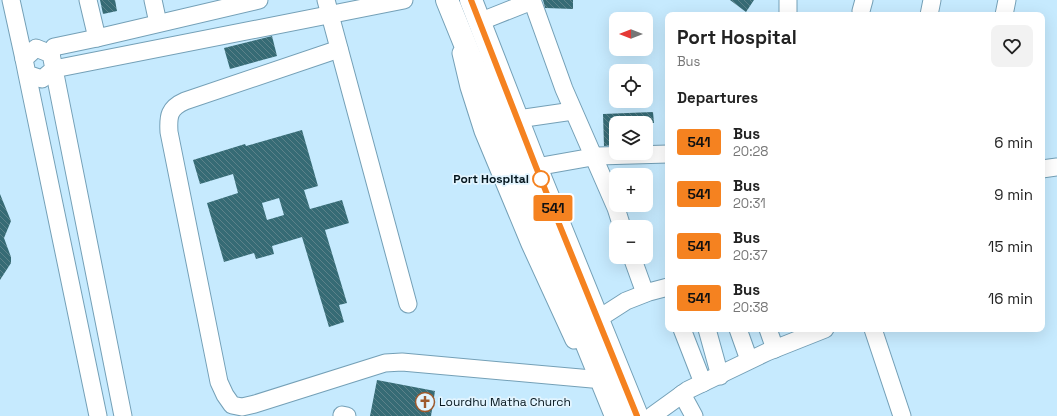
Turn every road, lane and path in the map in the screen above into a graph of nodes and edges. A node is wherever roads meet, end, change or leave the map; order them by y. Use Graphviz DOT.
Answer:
graph roads {
  1 [pos="11,0"];
  2 [pos="88,0"];
  3 [pos="153,0"];
  4 [pos="259,0"];
  5 [pos="404,0"];
  6 [pos="471,0"];
  7 [pos="532,0"];
  8 [pos="788,0"];
  9 [pos="932,0"];
  10 [pos="1007,0"];
  11 [pos="327,7"];
  12 [pos="450,8"];
  13 [pos="788,12"];
  14 [pos="930,12"];
  15 [pos="1005,12"];
  16 [pos="479,22"];
  17 [pos="158,23"];
  18 [pos="97,38"];
  19 [pos="339,49"];
  20 [pos="52,61"];
  21 [pos="26,66"];
  22 [pos="573,111"];
  23 [pos="518,119"];
  24 [pos="665,154"];
  25 [pos="593,157"];
  26 [pos="536,167"];
  27 [pos="1057,167"];
  28 [pos="1045,169"];
  29 [pos="620,220"];
  30 [pos="634,264"];
  31 [pos="665,289"];
  32 [pos="645,294"];
  33 [pos="408,304"];
  34 [pos="598,319"];
  35 [pos="683,332"];
  36 [pos="708,332"];
  37 [pos="739,332"];
  38 [pos="769,332"];
  39 [pos="809,332"];
  40 [pos="873,332"];
  41 [pos="798,334"];
  42 [pos="775,349"];
  43 [pos="749,360"];
  44 [pos="720,376"];
  45 [pos="592,378"];
  46 [pos="703,383"];
  47 [pos="682,394"];
  48 [pos="98,416"];
  49 [pos="123,416"];
  50 [pos="611,416"];
  51 [pos="616,416"];
  52 [pos="637,416"];
  53 [pos="652,416"];
  54 [pos="694,416"];
  55 [pos="902,416"];
  1 -- 21 [label="street"];
  2 -- 18 [label="street"];
  3 -- 17 [label="street"];
  4 -- 17 [label="street"];
  5 -- 11 [label="street"];
  6 -- 16 [label="main road"];
  7 -- 16 [label="street"];
  7 -- 22 [label="street"];
  8 -- 13 [label="street"];
  9 -- 14 [label="street"];
  10 -- 15 [label="street"];
  11 -- 19 [label="street"];
  11 -- 20 [label="street"];
  12 -- 45 [label="street"];
  12 -- 51 [label="main road"];
  16 -- 23 [label="main road"];
  17 -- 18 [label="street"];
  18 -- 20 [label="street"];
  19 -- 33 [label="street"];
  19 -- 45 [label="street"];
  20 -- 21 [label="street"];
  20 -- 21 [label="street"];
  20 -- 49 [label="street"];
  21 -- 48 [label="street"];
  22 -- 23 [label="street"];
  22 -- 25 [label="street"];
  23 -- 26 [label="main road"];
  24 -- 25 [label="street"];
  25 -- 26 [label="street"];
  25 -- 29 [label="street"];
  26 -- 34 [label="main road"];
  27 -- 28 [label="street"];
  30 -- 32 [label="street"];
  31 -- 32 [label="street"];
  32 -- 34 [label="street"];
  34 -- 52 [label="main road"];
  35 -- 46 [label="street"];
  36 -- 44 [label="street"];
  37 -- 43 [label="street"];
  38 -- 42 [label="street"];
  39 -- 41 [label="street"];
  40 -- 55 [label="street"];
  41 -- 42 [label="street"];
  42 -- 43 [label="street"];
  43 -- 44 [label="street"];
  44 -- 46 [label="street"];
  45 -- 50 [label="street"];
  46 -- 47 [label="street"];
  47 -- 53 [label="street"];
  47 -- 54 [label="street"];
}
